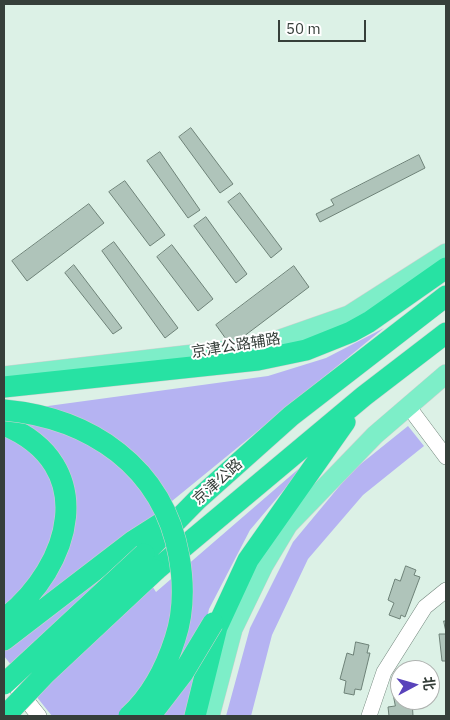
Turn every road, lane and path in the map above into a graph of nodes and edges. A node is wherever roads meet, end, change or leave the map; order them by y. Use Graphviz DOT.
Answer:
graph roads {
  1 [pos="446,253"];
  2 [pos="446,268"];
  3 [pos="446,296"];
  4 [pos="446,333"];
  5 [pos="446,374"];
  6 [pos="4,376"];
  7 [pos="4,387"];
  8 [pos="364,396"];
  9 [pos="408,406"];
  10 [pos="4,410"];
  11 [pos="4,425"];
  12 [pos="446,458"];
  13 [pos="144,555"];
  14 [pos="445,594"];
  15 [pos="4,619"];
  16 [pos="215,625"];
  17 [pos="4,640"];
  18 [pos="4,673"];
  19 [pos="4,684"];
  20 [pos="5,716"];
  21 [pos="39,716"];
  22 [pos="129,716"];
  23 [pos="150,716"];
  24 [pos="195,716"];
  25 [pos="210,716"];
  26 [pos="369,716"];
  1 -- 6 [label="main road, 京津公路辅路"];
  2 -- 7 [label="highway"];
  3 -- 13 [label="highway, 京津公路"];
  4 -- 8 [label="highway, 京津公路"];
  5 -- 9 [label="main road"];
  8 -- 13 [label="highway, 京津公路"];
  8 -- 16 [label="highway"];
  9 -- 12 [label="street"];
  9 -- 25 [label="main road"];
  10 -- 22 [label="highway, bridge"];
  11 -- 15 [label="highway"];
  13 -- 17 [label="highway"];
  13 -- 19 [label="highway, 京津公路, bridge"];
  13 -- 20 [label="highway, 京津公路, bridge"];
  14 -- 26 [label="street"];
  16 -- 23 [label="highway, bridge"];
  16 -- 24 [label="highway"];
  18 -- 21 [label="street"];
}
